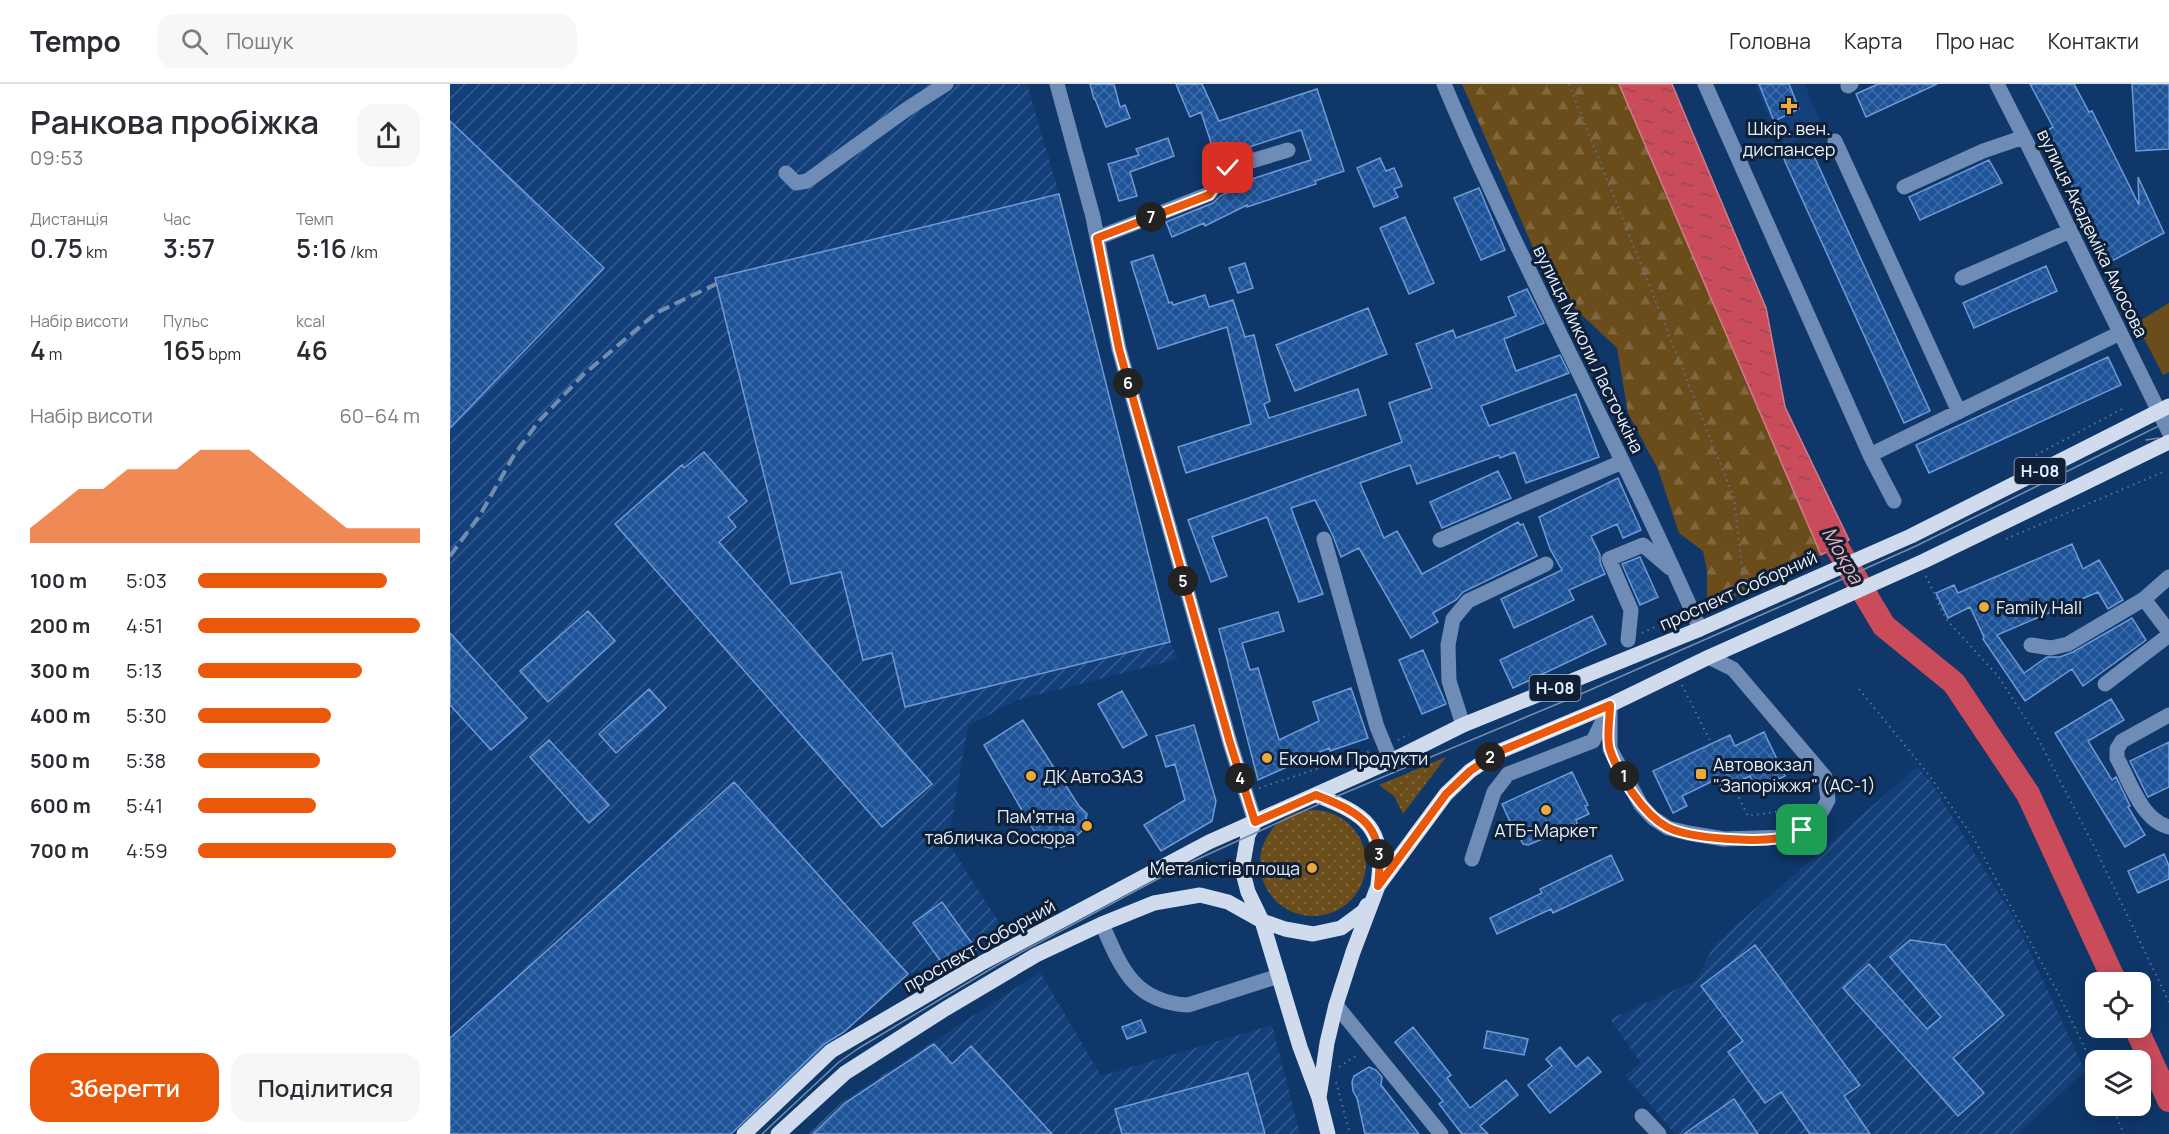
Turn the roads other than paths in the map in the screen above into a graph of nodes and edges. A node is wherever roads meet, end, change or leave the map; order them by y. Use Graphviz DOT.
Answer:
graph roads {
  1 [pos="946,84"];
  2 [pos="1057,84"];
  3 [pos="1444,84"];
  4 [pos="1705,84"];
  5 [pos="1996,84"];
  6 [pos="2024,137"];
  7 [pos="1835,141"];
  8 [pos="1288,150"];
  9 [pos="786,173"];
  10 [pos="1904,187"];
  11 [pos="2070,231"];
  12 [pos="1097,238"];
  13 [pos="1962,278"];
  14 [pos="2120,333"];
  15 [pos="2164,408"];
  16 [pos="1959,412"];
  17 [pos="2169,432"];
  18 [pos="2169,442"];
  19 [pos="1870,455"];
  20 [pos="1622,462"];
  21 [pos="1894,501"];
  22 [pos="1324,539"];
  23 [pos="1440,540"];
  24 [pos="1546,564"];
  25 [pos="1676,574"];
  26 [pos="2169,577"];
  27 [pos="2144,599"];
  28 [pos="1700,629"];
  29 [pos="2169,634"];
  30 [pos="1628,640"];
  31 [pos="2031,645"];
  32 [pos="1709,657"];
  33 [pos="2104,684"];
  34 [pos="1610,705"];
  35 [pos="2169,715"];
  36 [pos="1463,725"];
  37 [pos="1390,761"];
  38 [pos="1316,795"];
  39 [pos="1255,822"];
  40 [pos="2169,827"];
  41 [pos="1472,859"];
  42 [pos="1378,886"];
  43 [pos="1262,921"];
  44 [pos="1102,924"];
  45 [pos="1279,976"];
  46 [pos="1336,1005"];
  47 [pos="1319,1098"];
  48 [pos="1642,1116"];
  49 [pos="744,1134"];
  50 [pos="778,1134"];
  51 [pos="1328,1134"];
  52 [pos="1441,1134"];
  53 [pos="1659,1134"];
  1 -- 9 [label="street"];
  2 -- 12 [label="street"];
  3 -- 20 [label="street, вулиця Миколи Ласточкіна"];
  4 -- 19 [label="street"];
  5 -- 6 [label="street, вулиця Академіка Амосова"];
  6 -- 10 [label="street"];
  6 -- 11 [label="street, вулиця Академіка Амосова"];
  7 -- 16 [label="street"];
  8 -- 12 [label="street"];
  11 -- 13 [label="street"];
  11 -- 14 [label="street, вулиця Академіка Амосова"];
  12 -- 39 [label="street"];
  14 -- 15 [label="street, вулиця Академіка Амосова"];
  14 -- 16 [label="street"];
  15 -- 17 [label="street, вулиця Академіка Амосова"];
  15 -- 28 [label="main road, проспект Соборний / Н-08"];
  16 -- 19 [label="street"];
  18 -- 32 [label="main road, Н-08"];
  19 -- 21 [label="street"];
  20 -- 23 [label="street"];
  20 -- 25 [label="street, вулиця Миколи Ласточкіна"];
  22 -- 37 [label="street"];
  24 -- 36 [label="street"];
  25 -- 28 [label="street, вулиця Миколи Ласточкіна"];
  25 -- 30 [label="street"];
  26 -- 27 [label="street"];
  27 -- 29 [label="street"];
  27 -- 31 [label="street"];
  28 -- 36 [label="main road, проспект Соборний / Н-08"];
  29 -- 33 [label="street"];
  32 -- 34 [label="main road, Н-08"];
  32 -- 34 [label="street"];
  34 -- 41 [label="street"];
  34 -- 42 [label="main road, Н-08"];
  35 -- 40 [label="street"];
  36 -- 37 [label="main road, проспект Соборний / Н-08"];
  37 -- 38 [label="main road, проспект Соборний / Н-08"];
  38 -- 39 [label="main road, Н-08"];
  38 -- 42 [label="main road"];
  39 -- 43 [label="main road, Н-08"];
  39 -- 49 [label="main road, проспект Соборний"];
  42 -- 43 [label="main road"];
  42 -- 46 [label="main road, Н-08"];
  43 -- 44 [label="main road, проспект Соборний"];
  43 -- 45 [label="main road, Н-08"];
  44 -- 45 [label="street"];
  44 -- 50 [label="main road, проспект Соборний"];
  45 -- 47 [label="main road, Н-08"];
  46 -- 47 [label="main road, Н-08"];
  46 -- 52 [label="street"];
  47 -- 51 [label="main road, Н-08"];
  48 -- 53 [label="street"];
}
